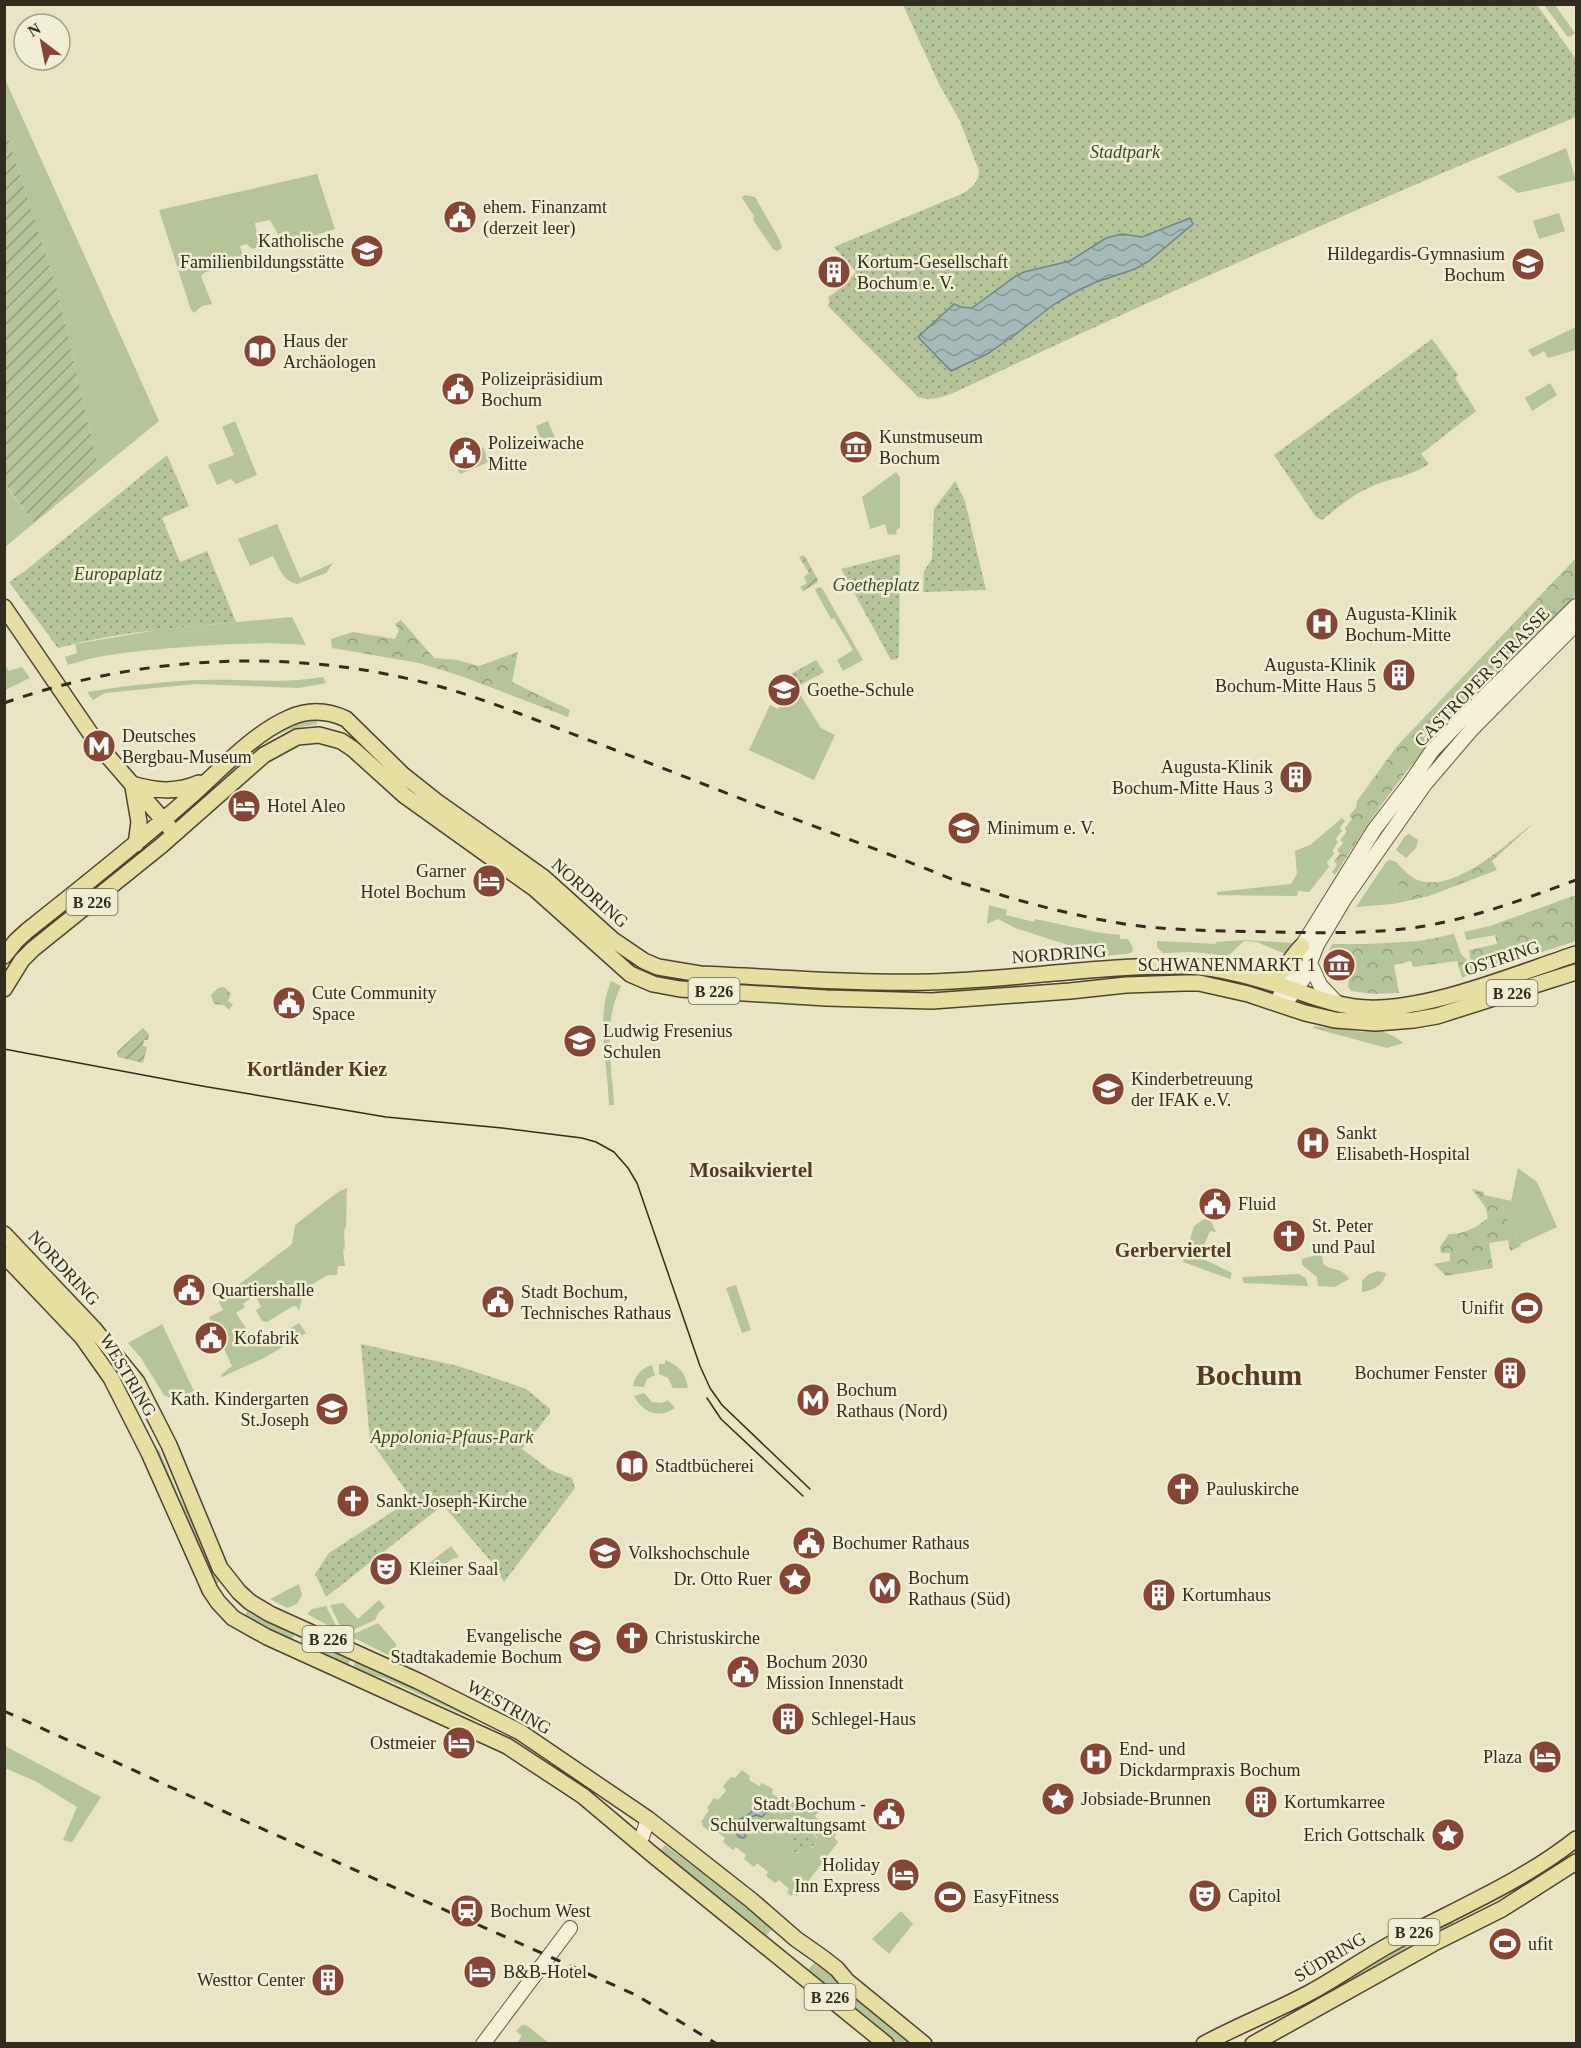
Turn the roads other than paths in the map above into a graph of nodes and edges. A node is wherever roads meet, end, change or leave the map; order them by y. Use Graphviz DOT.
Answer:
graph roads {
  1 [pos="1576,606"];
  2 [pos="4,608"];
  3 [pos="1576,624"];
  4 [pos="210,778"];
  5 [pos="132,784"];
  6 [pos="163,820"];
  7 [pos="175,834"];
  8 [pos="136,844"];
  9 [pos="1302,945"];
  10 [pos="1576,954"];
  11 [pos="4,956"];
  12 [pos="1310,963"];
  13 [pos="1576,972"];
  14 [pos="1258,979"];
  15 [pos="4,989"];
  16 [pos="1290,989"];
  17 [pos="1279,1004"];
  18 [pos="1338,1004"];
  19 [pos="4,1233"];
  20 [pos="4,1255"];
  21 [pos="88,1333"];
  22 [pos="158,1422"];
  23 [pos="140,1434"];
  24 [pos="229,1581"];
  25 [pos="225,1610"];
  26 [pos="308,1631"];
  27 [pos="299,1651"];
  28 [pos="648,1819"];
  29 [pos="627,1833"];
  30 [pos="1576,1839"];
  31 [pos="639,1843"];
  32 [pos="1576,1862"];
  33 [pos="1563,1872"];
  34 [pos="1474,1901"];
  35 [pos="1483,1918"];
  36 [pos="570,1928"];
  37 [pos="796,1939"];
  38 [pos="779,1956"];
  39 [pos="483,2043"];
  40 [pos="886,2043"];
  41 [pos="924,2043"];
  42 [pos="1204,2043"];
  43 [pos="1253,2043"];
  1 -- 9 [label="main road, CASTROPER STRASSE"];
  2 -- 5 [label="main road"];
  3 -- 12 [label="main road, CASTROPER STRASSE"];
  4 -- 5 [label="main road"];
  4 -- 6 [label="main road, NORDRING / B 226"];
  4 -- 14 [label="main road, NORDRING / B 226"];
  5 -- 6 [label="main road"];
  5 -- 8 [label="main road"];
  6 -- 7 [label="main road"];
  6 -- 8 [label="main road, NORDRING / B 226"];
  7 -- 15 [label="main road, NORDRING / B 226"];
  7 -- 17 [label="main road, NORDRING / B 226"];
  8 -- 11 [label="main road, NORDRING / B 226"];
  9 -- 14 [label="main road"];
  9 -- 16 [label="main road, CASTROPER STRASSE"];
  10 -- 18 [label="main road, OSTRING / B 226"];
  12 -- 16 [label="main road, CASTROPER STRASSE"];
  12 -- 18 [label="main road"];
  13 -- 17 [label="main road, OSTRING / B 226"];
  14 -- 16 [label="main road, NORDRING / B 226"];
  16 -- 17 [label="main road"];
  16 -- 18 [label="main road, B 226"];
  19 -- 21 [label="main road, NORDRING / B 226"];
  20 -- 21 [label="main road, NORDRING / B 226"];
  21 -- 22 [label="main road, WESTRING / B 226"];
  21 -- 23 [label="main road, WESTRING / B 226"];
  22 -- 23 [label="main road, WESTRING"];
  22 -- 24 [label="main road, WESTRING / B 226"];
  23 -- 25 [label="main road, WESTRING / B 226"];
  24 -- 25 [label="main road"];
  24 -- 26 [label="main road, WESTRING / B 226"];
  25 -- 27 [label="main road, WESTRING / B 226"];
  26 -- 27 [label="main road"];
  26 -- 28 [label="main road, WESTRING / B 226"];
  27 -- 29 [label="main road, WESTRING / B 226"];
  28 -- 29 [label="main road"];
  28 -- 31 [label="main road"];
  28 -- 37 [label="main road, WESTRING / B 226"];
  29 -- 31 [label="main road, WESTRING / B 226"];
  30 -- 33 [label="main road, SÜDRING"];
  30 -- 34 [label="main road, SÜDRING / B 226"];
  31 -- 38 [label="main road, WESTRING / B 226"];
  32 -- 33 [label="main road, SÜDRING / B 226"];
  33 -- 35 [label="main road, SÜDRING / B 226"];
  34 -- 35 [label="main road"];
  34 -- 42 [label="main road, SÜDRING / B 226"];
  35 -- 43 [label="main road, SÜDRING / B 226"];
  36 -- 39 [label="main road"];
  37 -- 38 [label="main road"];
  37 -- 41 [label="main road, WESTRING / B 226"];
  38 -- 40 [label="main road, WESTRING / B 226"];
}
